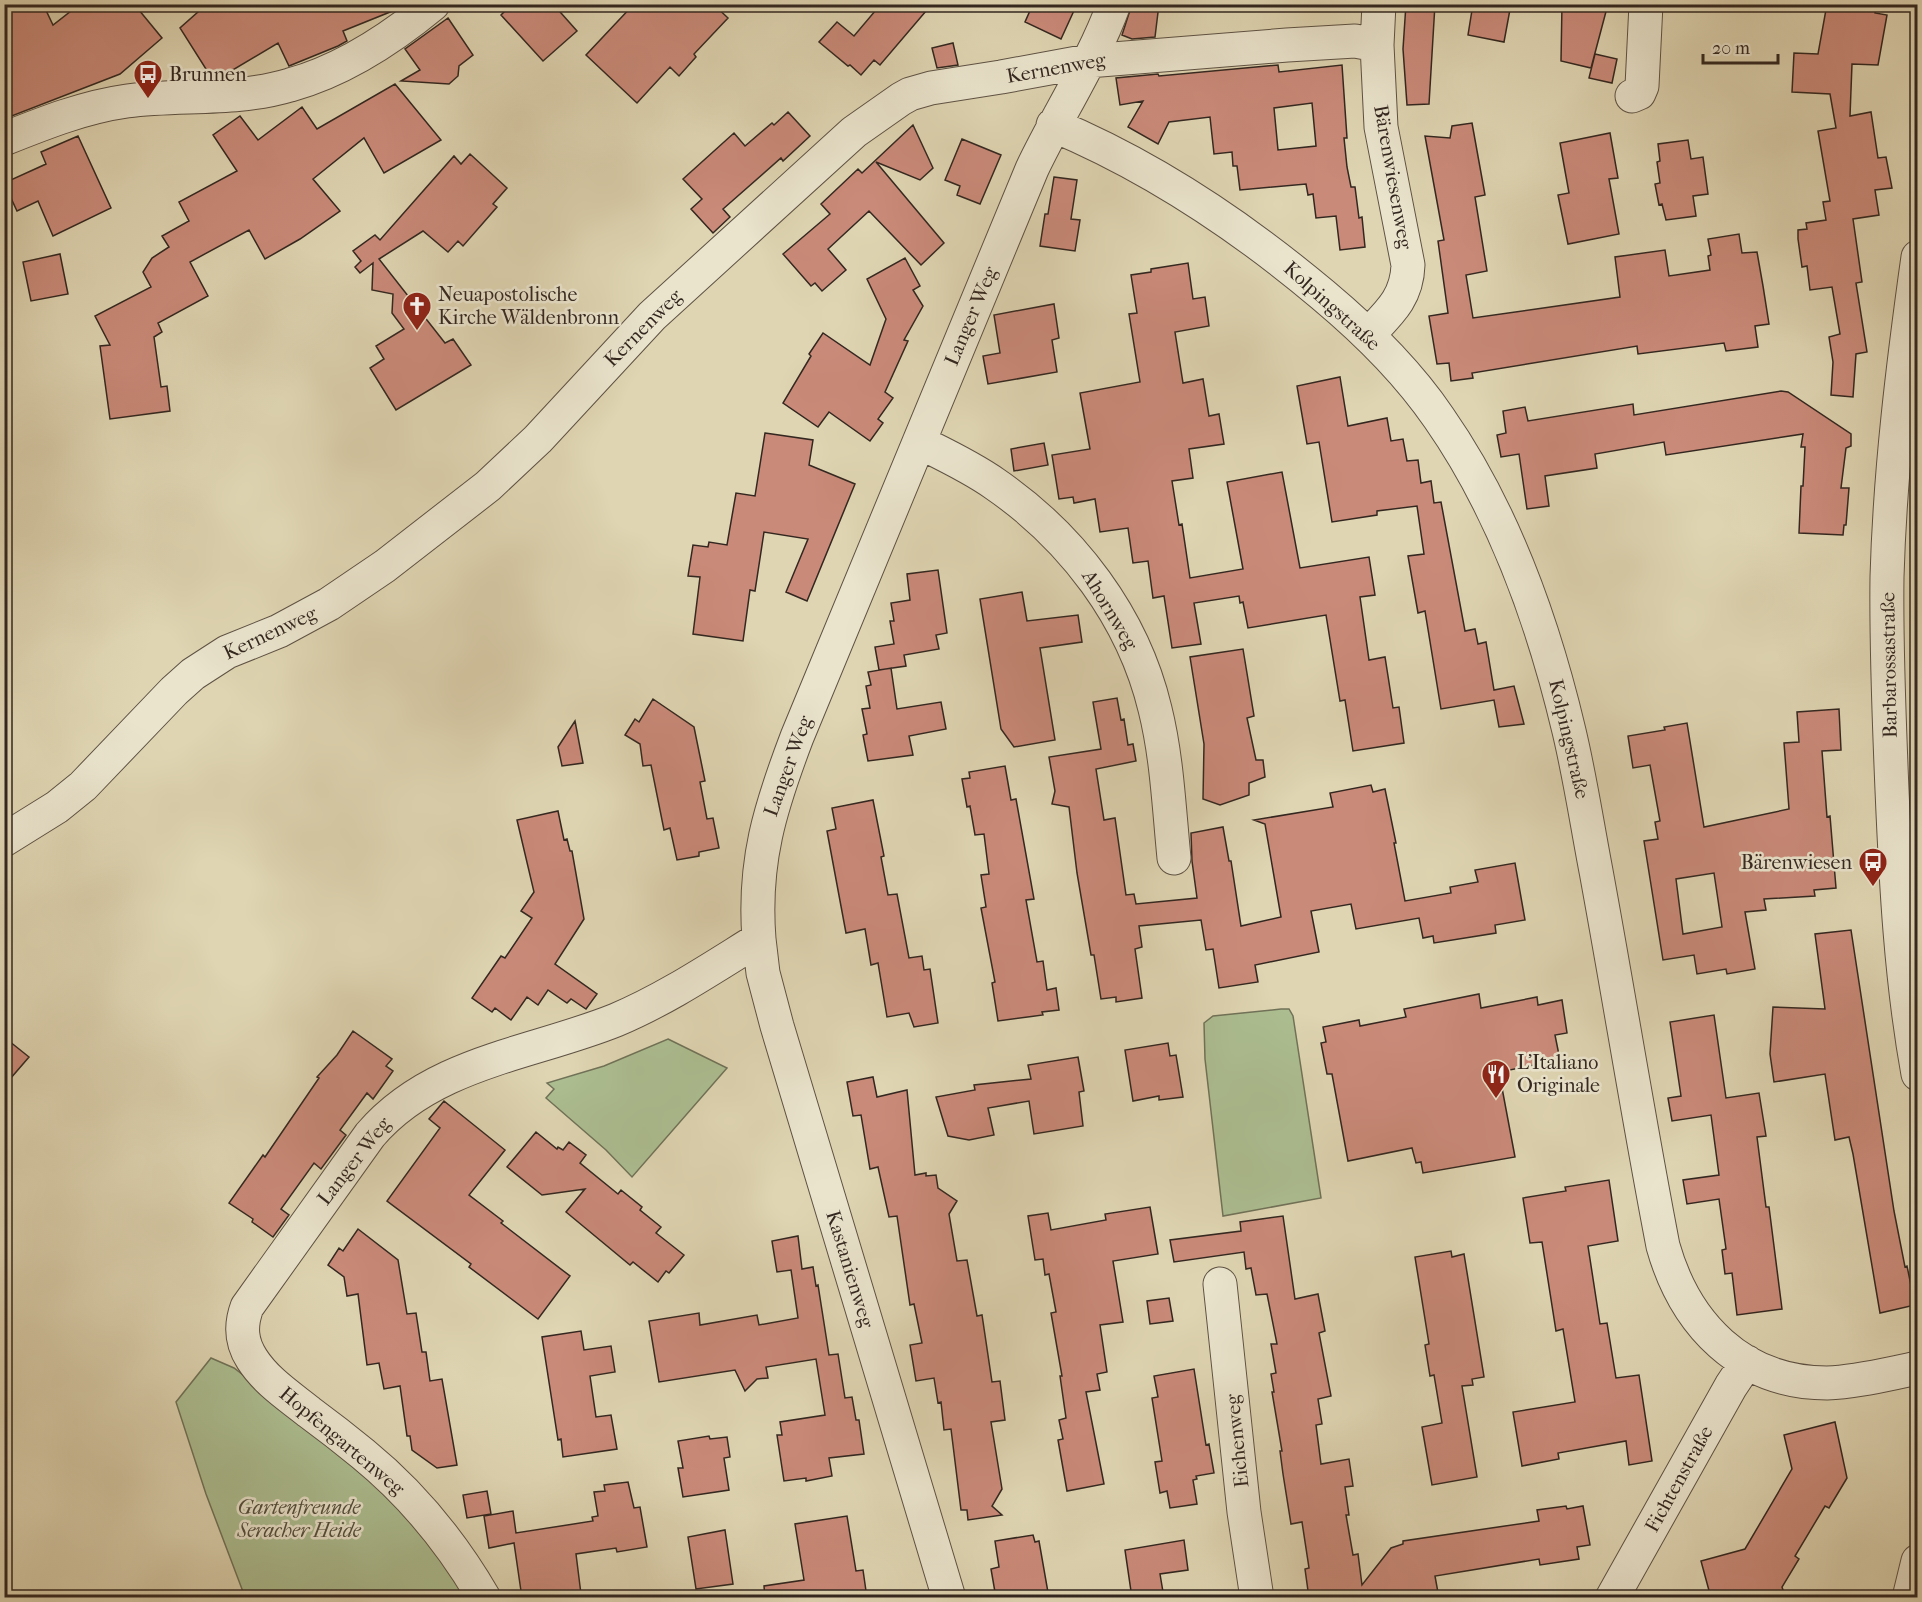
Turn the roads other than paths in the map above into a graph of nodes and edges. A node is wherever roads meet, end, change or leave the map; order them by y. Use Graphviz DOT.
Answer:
graph roads {
  1 [pos="433,4"];
  2 [pos="1114,4"];
  3 [pos="1379,4"];
  4 [pos="1646,4"];
  5 [pos="1377,45"];
  6 [pos="1088,61"];
  7 [pos="1632,96"];
  8 [pos="1053,125"];
  9 [pos="4,139"];
  10 [pos="1917,257"];
  11 [pos="1368,335"];
  12 [pos="919,442"];
  13 [pos="4,840"];
  14 [pos="1174,858"];
  15 [pos="759,939"];
  16 [pos="1912,989"];
  17 [pos="1917,1074"];
  18 [pos="1220,1284"];
  19 [pos="247,1307"];
  20 [pos="1747,1362"];
  21 [pos="1917,1368"];
  22 [pos="1917,1561"];
  23 [pos="484,1598"];
  24 [pos="949,1598"];
  25 [pos="1257,1598"];
  26 [pos="1612,1598"];
  27 [pos="1909,1598"];
  1 -- 9 [label="street"];
  2 -- 6 [label="street, Langer Weg"];
  3 -- 5 [label="street, Bärenwiesenweg"];
  4 -- 7 [label="street"];
  5 -- 6 [label="street, Kernenweg"];
  5 -- 11 [label="street, Bärenwiesenweg"];
  6 -- 8 [label="street, Langer Weg"];
  6 -- 13 [label="street, Kernenweg"];
  8 -- 11 [label="street, Kolpingstraße"];
  8 -- 12 [label="street, Langer Weg"];
  10 -- 16 [label="street, Barbarossastraße"];
  11 -- 20 [label="street, Kolpingstraße"];
  12 -- 14 [label="street, Ahornweg"];
  12 -- 15 [label="street, Langer Weg"];
  15 -- 19 [label="street, Langer Weg"];
  15 -- 24 [label="street, Kastanienweg"];
  16 -- 17 [label="street, Barbarossastraße"];
  18 -- 25 [label="street, Eichenweg"];
  19 -- 23 [label="street, Hopfengartenweg"];
  20 -- 21 [label="street, Kolpingstraße"];
  20 -- 26 [label="street, Fichtenstraße"];
  22 -- 27 [label="street"];
}
